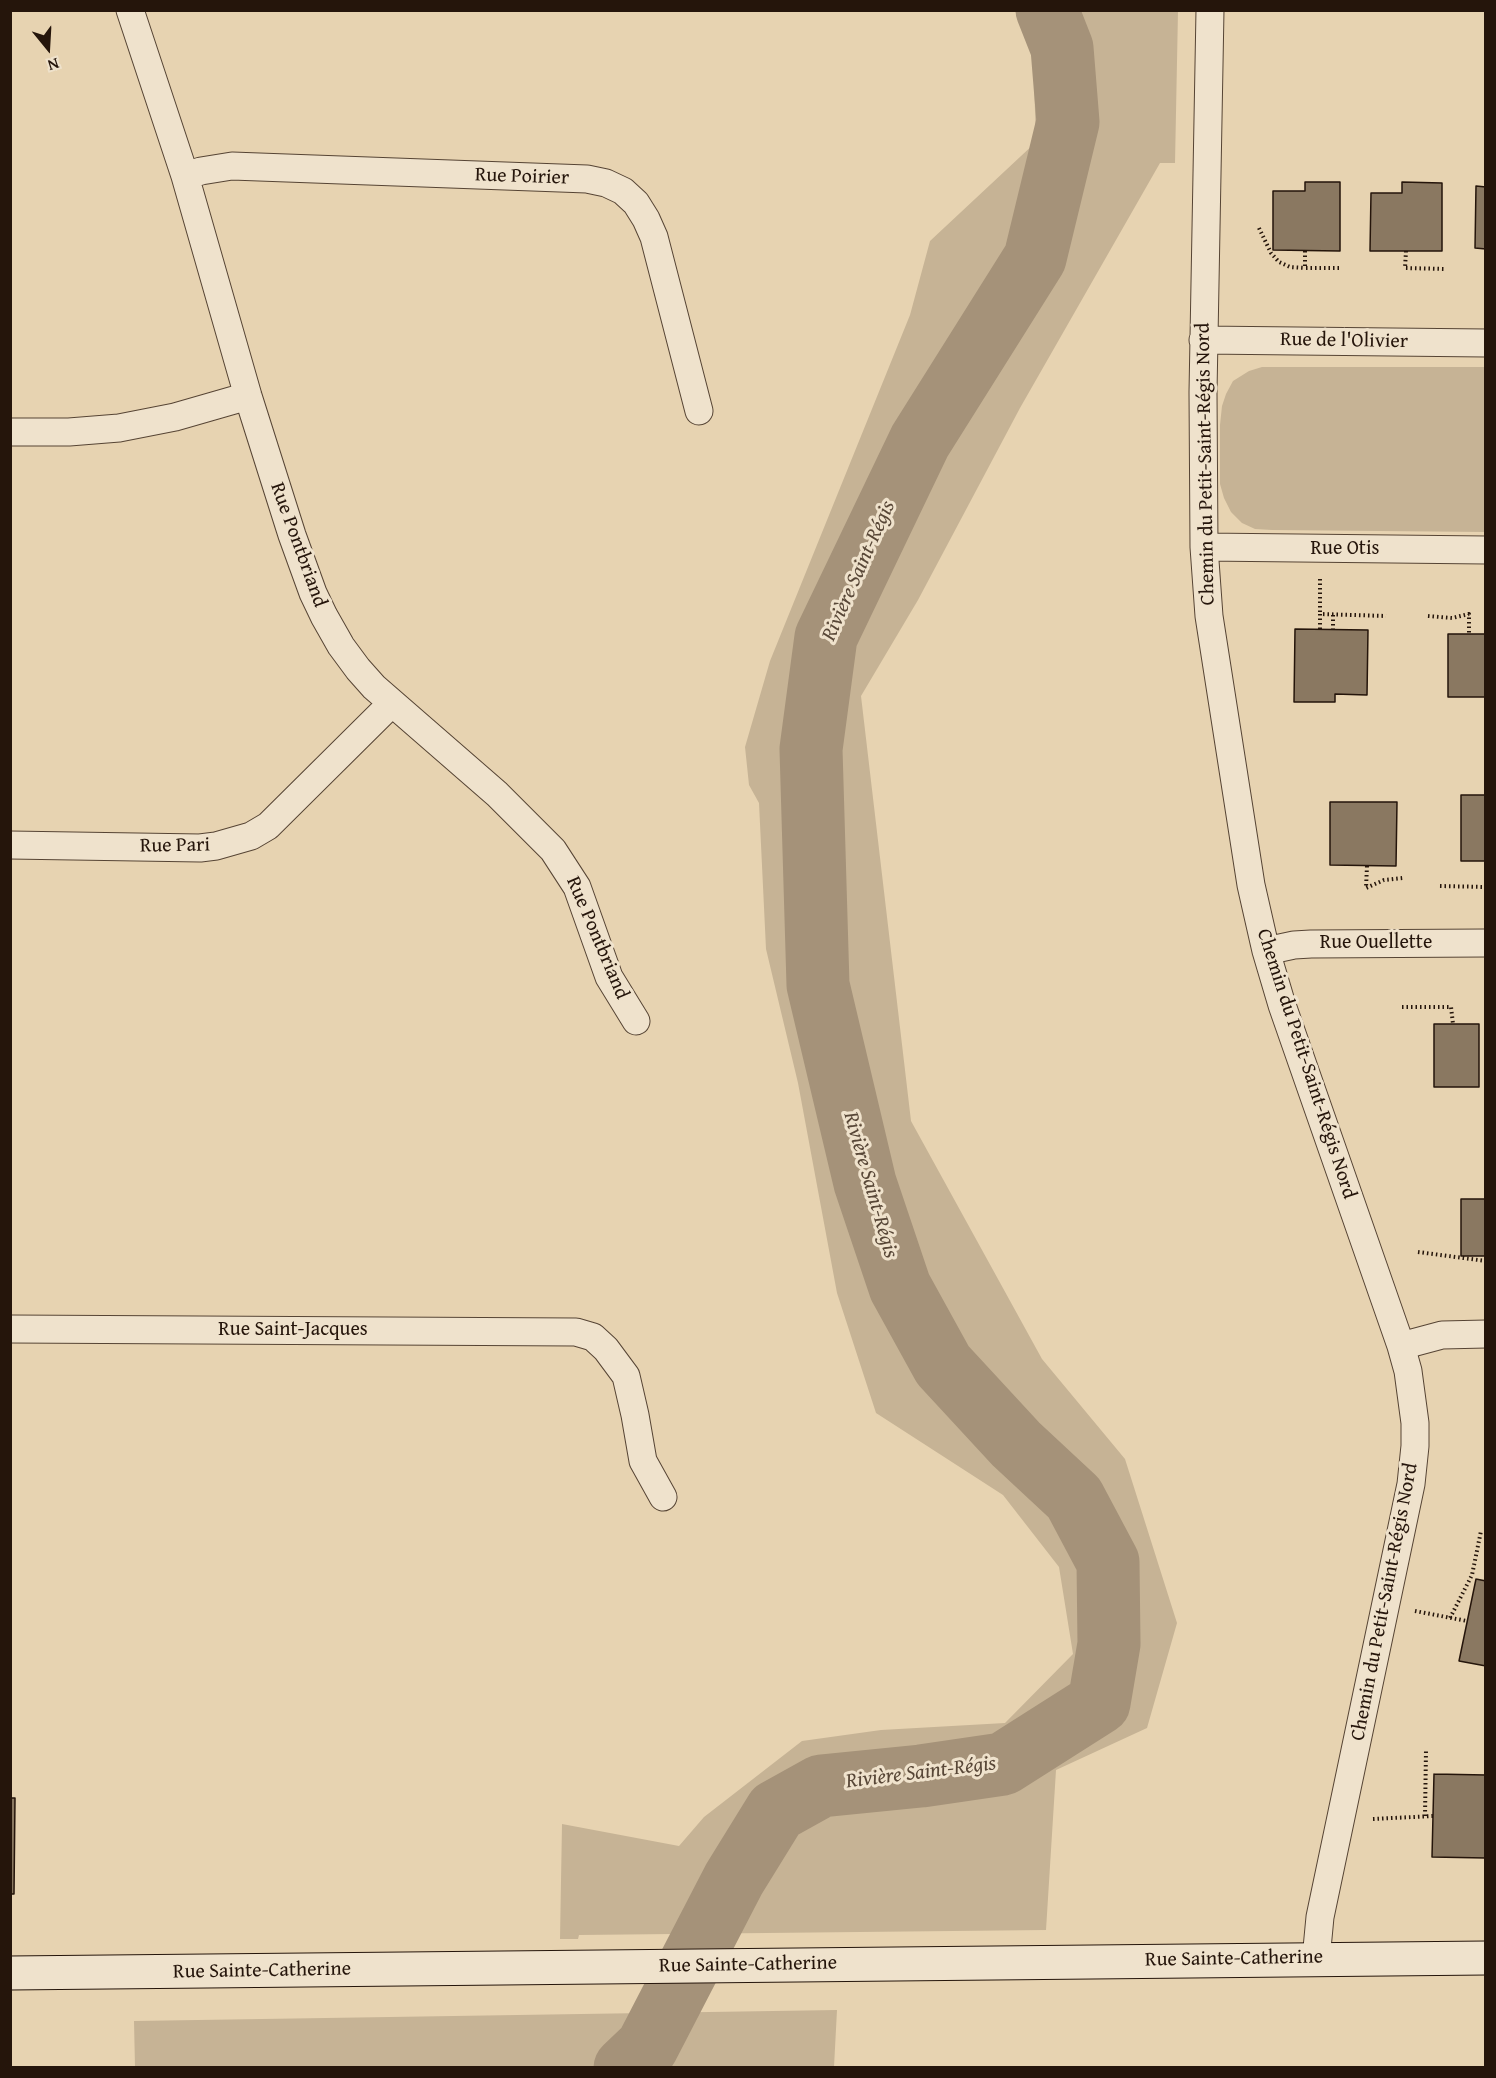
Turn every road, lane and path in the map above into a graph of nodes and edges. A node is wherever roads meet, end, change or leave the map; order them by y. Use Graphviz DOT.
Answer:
graph roads {
  1 [pos="130,10"];
  2 [pos="1210,10"];
  3 [pos="185,176"];
  4 [pos="1259,228"];
  5 [pos="1305,251"];
  6 [pos="1406,251"];
  7 [pos="1305,268"];
  8 [pos="1342,268"];
  9 [pos="1445,269"];
  10 [pos="1203,340"];
  11 [pos="1485,343"];
  12 [pos="248,396"];
  13 [pos="699,411"];
  14 [pos="10,432"];
  15 [pos="1204,547"];
  16 [pos="1485,550"];
  17 [pos="1333,615"];
  18 [pos="1386,616"];
  19 [pos="1428,616"];
  20 [pos="1320,629"];
  21 [pos="1333,629"];
  22 [pos="1469,634"];
  23 [pos="392,703"];
  24 [pos="10,845"];
  25 [pos="1367,866"];
  26 [pos="1403,878"];
  27 [pos="1440,886"];
  28 [pos="1485,887"];
  29 [pos="1485,943"];
  30 [pos="1266,951"];
  31 [pos="1402,1007"];
  32 [pos="636,1021"];
  33 [pos="1453,1024"];
  34 [pos="1418,1252"];
  35 [pos="1485,1261"];
  36 [pos="10,1329"];
  37 [pos="1485,1334"];
  38 [pos="1401,1346"];
  39 [pos="663,1497"];
  40 [pos="1481,1531"];
  41 [pos="1385,1606"];
  42 [pos="1450,1618"];
  43 [pos="1467,1621"];
  44 [pos="1426,1750"];
  45 [pos="1425,1816"];
  46 [pos="1433,1816"];
  47 [pos="1340,1820"];
  48 [pos="1485,1958"];
  49 [pos="1316,1959"];
  50 [pos="10,1973"];
  1 -- 3 [label="street, Rue Pontbriand"];
  2 -- 10 [label="street, Chemin du Petit-Saint-Régis Nord"];
  3 -- 12 [label="street, Rue Pontbriand"];
  3 -- 13 [label="street, Rue Poirier"];
  4 -- 7 [label="path"];
  5 -- 7 [label="path"];
  6 -- 9 [label="path"];
  7 -- 8 [label="path"];
  10 -- 11 [label="street, Rue de l'Olivier"];
  10 -- 15 [label="street, Chemin du Petit-Saint-Régis Nord"];
  12 -- 14 [label="street"];
  12 -- 23 [label="street, Rue Pontbriand"];
  15 -- 16 [label="street, Rue Otis"];
  15 -- 30 [label="street, Chemin du Petit-Saint-Régis Nord"];
  17 -- 18 [label="path"];
  17 -- 20 [label="path"];
  17 -- 21 [label="path"];
  19 -- 22 [label="path"];
  23 -- 24 [label="street, Rue Pari"];
  23 -- 32 [label="street, Rue Pontbriand"];
  25 -- 26 [label="path"];
  27 -- 28 [label="path"];
  29 -- 30 [label="street, Rue Ouellette"];
  30 -- 38 [label="street, Chemin du Petit-Saint-Régis Nord"];
  31 -- 33 [label="path"];
  34 -- 35 [label="path"];
  36 -- 39 [label="street, Rue Saint-Jacques"];
  37 -- 38 [label="street"];
  38 -- 41 [label="street, Chemin du Petit-Saint-Régis Nord"];
  40 -- 42 [label="path"];
  41 -- 42 [label="path"];
  41 -- 47 [label="street, Chemin du Petit-Saint-Régis Nord"];
  42 -- 43 [label="path"];
  44 -- 45 [label="path"];
  45 -- 46 [label="path"];
  45 -- 47 [label="path"];
  47 -- 49 [label="street, Chemin du Petit-Saint-Régis Nord"];
  48 -- 49 [label="street, Rue Sainte-Catherine"];
  49 -- 50 [label="street, Rue Sainte-Catherine"];
}
